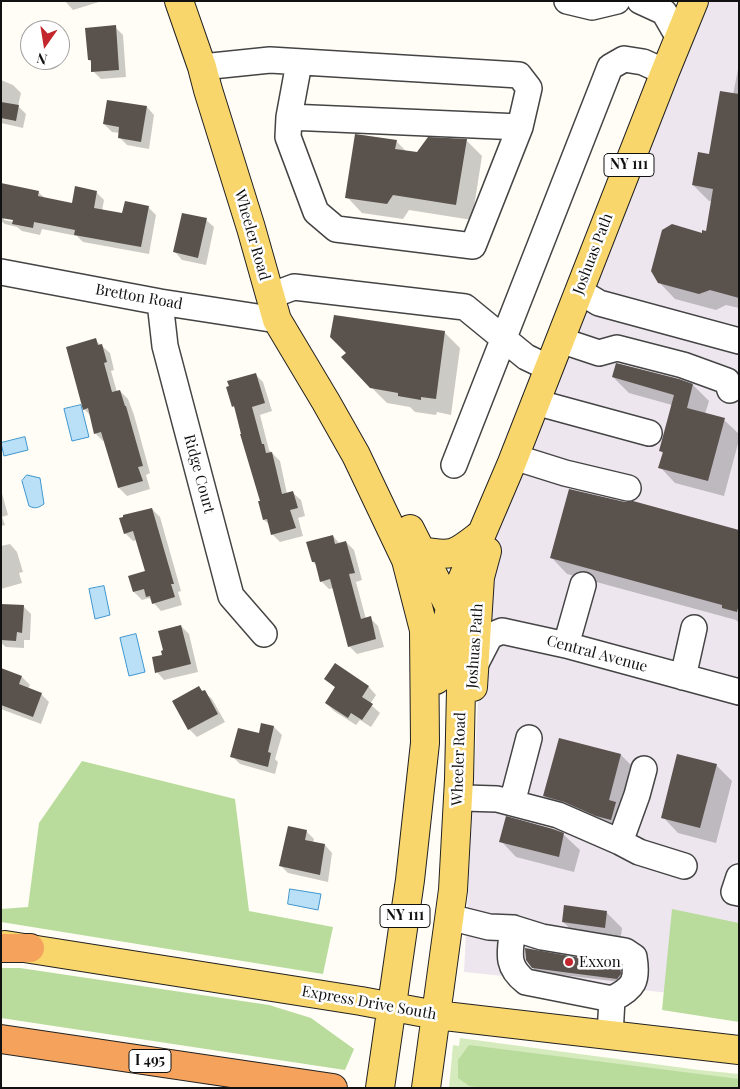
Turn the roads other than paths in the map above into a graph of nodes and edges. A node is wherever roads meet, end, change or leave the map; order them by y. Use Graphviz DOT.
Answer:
graph roads {
  1 [pos="179,1"];
  2 [pos="567,1"];
  3 [pos="617,1"];
  4 [pos="640,1"];
  5 [pos="694,1"];
  6 [pos="679,38"];
  7 [pos="270,60"];
  8 [pos="299,62"];
  9 [pos="202,67"];
  10 [pos="665,72"];
  11 [pos="289,117"];
  12 [pos="520,127"];
  13 [pos="1,272"];
  14 [pos="579,291"];
  15 [pos="160,302"];
  16 [pos="273,308"];
  17 [pos="503,338"];
  18 [pos="560,340"];
  19 [pos="739,341"];
  20 [pos="549,368"];
  21 [pos="730,390"];
  22 [pos="536,402"];
  23 [pos="649,433"];
  24 [pos="356,455"];
  25 [pos="512,461"];
  26 [pos="454,465"];
  27 [pos="628,488"];
  28 [pos="481,534"];
  29 [pos="421,551"];
  30 [pos="583,585"];
  31 [pos="450,608"];
  32 [pos="694,628"];
  33 [pos="264,634"];
  34 [pos="566,645"];
  35 [pos="474,668"];
  36 [pos="684,677"];
  37 [pos="739,692"];
  38 [pos="529,738"];
  39 [pos="425,743"];
  40 [pos="644,769"];
  41 [pos="464,798"];
  42 [pos="512,803"];
  43 [pos="620,842"];
  44 [pos="684,866"];
  45 [pos="739,877"];
  46 [pos="453,890"];
  47 [pos="739,893"];
  48 [pos="449,917"];
  49 [pos="513,928"];
  50 [pos="1,947"];
  51 [pos="30,948"];
  52 [pos="612,998"];
  53 [pos="392,1006"];
  54 [pos="436,1015"];
  55 [pos="610,1035"];
  56 [pos="1,1039"];
  57 [pos="739,1050"];
  58 [pos="333,1088"];
  59 [pos="380,1088"];
  60 [pos="426,1088"];
  1 -- 9 [label="main road, Wheeler Road"];
  2 -- 3 [label="street"];
  4 -- 6 [label="street"];
  5 -- 6 [label="main road, Joshuas Path / NY 111"];
  6 -- 10 [label="main road, Joshuas Path / NY 111"];
  7 -- 8 [label="street"];
  7 -- 9 [label="street"];
  7 -- 11 [label="street"];
  8 -- 11 [label="street"];
  8 -- 12 [label="street"];
  9 -- 16 [label="main road, Wheeler Road"];
  10 -- 14 [label="main road, Joshuas Path / NY 111"];
  10 -- 17 [label="street"];
  11 -- 12 [label="street"];
  11 -- 12 [label="street"];
  13 -- 15 [label="street, Bretton Road"];
  14 -- 18 [label="main road, Joshuas Path / NY 111"];
  14 -- 19 [label="street"];
  15 -- 16 [label="street, Bretton Road"];
  15 -- 33 [label="street, Ridge Court"];
  16 -- 17 [label="street"];
  16 -- 24 [label="main road, Wheeler Road"];
  17 -- 20 [label="street"];
  17 -- 26 [label="street"];
  18 -- 20 [label="main road, Joshuas Path / NY 111"];
  18 -- 21 [label="street"];
  20 -- 22 [label="main road, Joshuas Path / NY 111"];
  22 -- 23 [label="street"];
  22 -- 25 [label="main road, Joshuas Path / NY 111"];
  24 -- 29 [label="main road, Wheeler Road"];
  24 -- 39 [label="main road, Wheeler Road"];
  25 -- 27 [label="street"];
  25 -- 28 [label="main road, Joshuas Path / NY 111"];
  25 -- 35 [label="main road, Joshuas Path / NY 111"];
  28 -- 29 [label="main road"];
  28 -- 31 [label="main road, Joshuas Path / NY 111"];
  29 -- 31 [label="main road, Wheeler Road"];
  30 -- 34 [label="street"];
  31 -- 39 [label="main road, Joshuas Path / NY 111"];
  31 -- 46 [label="main road, Wheeler Road"];
  32 -- 36 [label="street"];
  34 -- 35 [label="street, Central Avenue"];
  34 -- 36 [label="street, Central Avenue"];
  35 -- 41 [label="main road, Joshuas Path / NY 111"];
  36 -- 37 [label="street, Central Avenue"];
  38 -- 42 [label="street"];
  39 -- 53 [label="main road, Wheeler Road / NY 111"];
  40 -- 43 [label="street"];
  41 -- 42 [label="street"];
  41 -- 46 [label="main road, Joshuas Path / NY 111"];
  42 -- 43 [label="street"];
  43 -- 44 [label="street"];
  45 -- 47 [label="street"];
  46 -- 48 [label="main road, Wheeler Road / NY 111"];
  48 -- 49 [label="street"];
  48 -- 54 [label="main road, Wheeler Road / NY 111"];
  49 -- 52 [label="street"];
  49 -- 52 [label="street"];
  50 -- 51 [label="highway"];
  51 -- 53 [label="main road, Express Drive South"];
  52 -- 55 [label="street"];
  53 -- 54 [label="main road, Express Drive South"];
  53 -- 59 [label="main road, Wheeler Road / NY 111"];
  54 -- 55 [label="main road, Express Drive South"];
  54 -- 60 [label="main road, Wheeler Road / NY 111"];
  55 -- 57 [label="main road, Express Drive South"];
  56 -- 58 [label="highway, I 495"];
}
